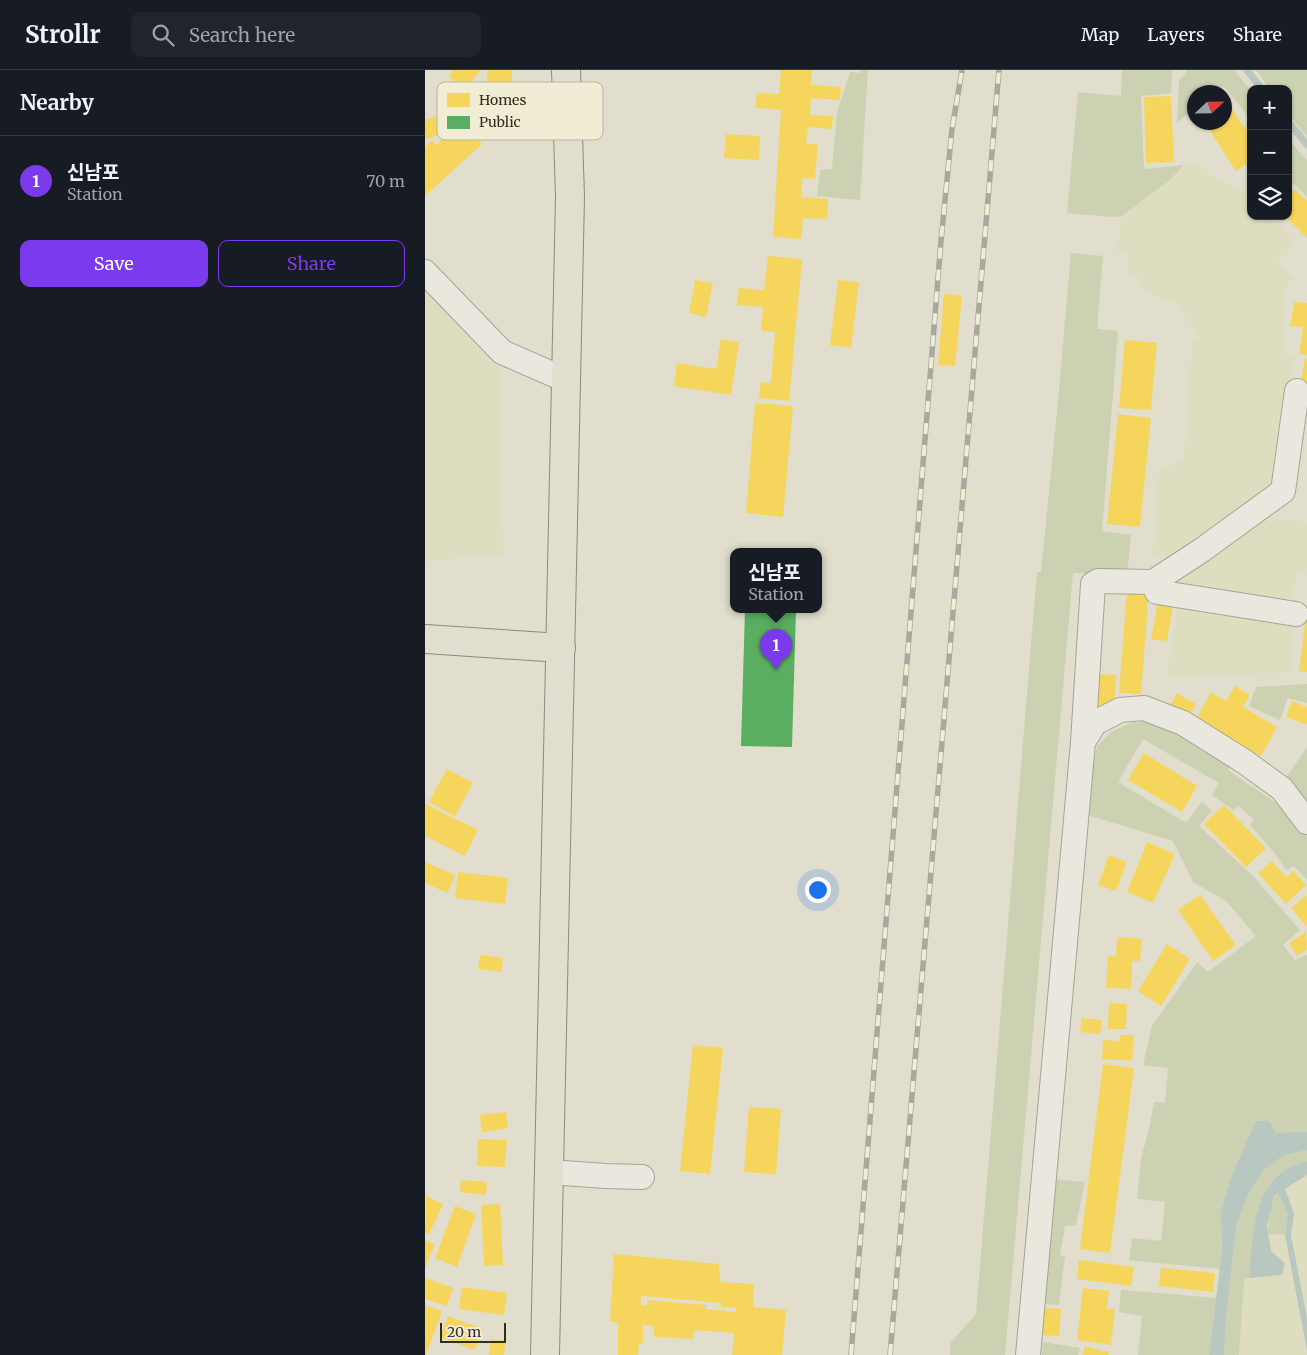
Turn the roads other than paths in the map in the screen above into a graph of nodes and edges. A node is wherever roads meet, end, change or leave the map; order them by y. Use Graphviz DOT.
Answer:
graph roads {
  1 [pos="568,140"];
  2 [pos="425,272"];
  3 [pos="566,380"];
  4 [pos="1297,391"];
  5 [pos="1153,582"];
  6 [pos="1296,614"];
  7 [pos="425,639"];
  8 [pos="561,648"];
  9 [pos="1083,742"];
  10 [pos="1307,822"];
  11 [pos="549,1172"];
  12 [pos="642,1177"];
  13 [pos="545,1355"];
  14 [pos="1028,1355"];
  1 -- 3 [label="main road"];
  2 -- 3 [label="street"];
  3 -- 8 [label="main road"];
  4 -- 5 [label="street"];
  5 -- 6 [label="street"];
  5 -- 9 [label="street"];
  7 -- 8 [label="main road"];
  8 -- 11 [label="main road"];
  9 -- 10 [label="street"];
  9 -- 14 [label="street"];
  11 -- 12 [label="street"];
  11 -- 13 [label="main road"];
}
